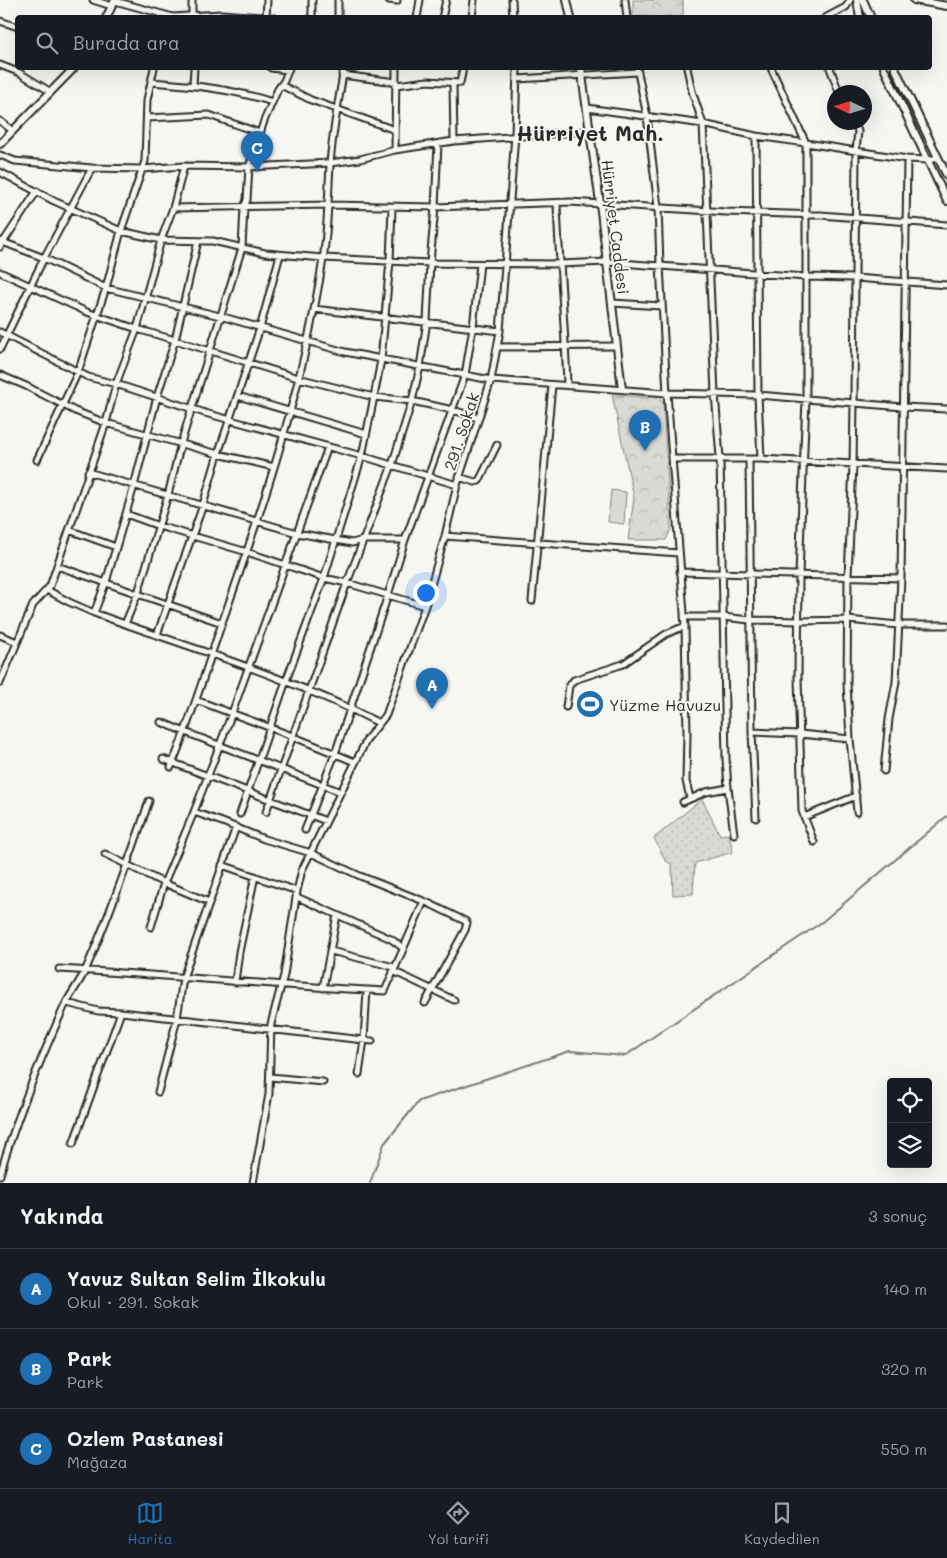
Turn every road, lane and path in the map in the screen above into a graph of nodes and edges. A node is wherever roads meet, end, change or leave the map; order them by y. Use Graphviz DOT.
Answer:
graph roads {
  1 [pos="93,0"];
  2 [pos="192,0"];
  3 [pos="267,0"];
  4 [pos="312,0"];
  5 [pos="338,0"];
  6 [pos="389,0"];
  7 [pos="420,0"];
  8 [pos="446,0"];
  9 [pos="474,0"];
  10 [pos="512,0"];
  11 [pos="568,0"];
  12 [pos="625,0"];
  13 [pos="850,0"];
  14 [pos="857,0"];
  15 [pos="862,0"];
  16 [pos="914,0"];
  17 [pos="397,2"];
  18 [pos="114,3"];
  19 [pos="947,6"];
  20 [pos="108,15"];
  21 [pos="159,15"];
  22 [pos="192,15"];
  23 [pos="236,15"];
  24 [pos="266,15"];
  25 [pos="312,15"];
  26 [pos="338,15"];
  27 [pos="418,15"];
  28 [pos="443,15"];
  29 [pos="472,15"];
  30 [pos="513,15"];
  31 [pos="570,15"];
  32 [pos="628,15"];
  33 [pos="831,15"];
  34 [pos="860,15"];
  35 [pos="870,15"];
  36 [pos="0,21"];
  37 [pos="15,26"];
  38 [pos="0,65"];
  39 [pos="72,70"];
  40 [pos="154,70"];
  41 [pos="194,70"];
  42 [pos="288,70"];
  43 [pos="343,70"];
  44 [pos="396,70"];
  45 [pos="463,70"];
  46 [pos="517,70"];
  47 [pos="581,70"];
  48 [pos="637,70"];
  49 [pos="688,70"];
  50 [pos="772,70"];
  51 [pos="831,70"];
  52 [pos="885,70"];
  53 [pos="896,70"];
  54 [pos="342,75"];
  55 [pos="582,76"];
  56 [pos="518,79"];
  57 [pos="151,82"];
  58 [pos="396,83"];
  59 [pos="453,83"];
  60 [pos="193,85"];
  61 [pos="281,85"];
  62 [pos="836,85"];
  63 [pos="51,92"];
  64 [pos="272,102"];
  65 [pos="586,108"];
  66 [pos="337,110"];
  67 [pos="647,116"];
  68 [pos="147,118"];
  69 [pos="0,121"];
  70 [pos="704,124"];
  71 [pos="395,130"];
  72 [pos="590,130"];
  73 [pos="858,130"];
  74 [pos="13,131"];
  75 [pos="260,133"];
  76 [pos="515,135"];
  77 [pos="756,136"];
  78 [pos="454,141"];
  79 [pos="806,143"];
  80 [pos="0,144"];
  81 [pos="438,144"];
  82 [pos="395,150"];
  83 [pos="856,151"];
  84 [pos="0,155"];
  85 [pos="938,158"];
  86 [pos="907,160"];
  87 [pos="928,160"];
  88 [pos="330,163"];
  89 [pos="184,166"];
  90 [pos="249,167"];
  91 [pos="92,168"];
  92 [pos="142,169"];
  93 [pos="0,172"];
  94 [pos="947,176"];
  95 [pos="37,191"];
  96 [pos="947,201"];
  97 [pos="557,202"];
  98 [pos="600,204"];
  99 [pos="329,205"];
  100 [pos="511,205"];
  101 [pos="244,207"];
  102 [pos="392,207"];
  103 [pos="658,207"];
  104 [pos="71,208"];
  105 [pos="173,208"];
  106 [pos="436,208"];
  107 [pos="707,210"];
  108 [pos="758,213"];
  109 [pos="806,215"];
  110 [pos="856,218"];
  111 [pos="905,221"];
  112 [pos="947,225"];
  113 [pos="122,231"];
  114 [pos="160,240"];
  115 [pos="198,241"];
  116 [pos="1,243"];
  117 [pos="242,248"];
  118 [pos="280,255"];
  119 [pos="44,258"];
  120 [pos="324,258"];
  121 [pos="390,261"];
  122 [pos="607,262"];
  123 [pos="430,263"];
  124 [pos="505,263"];
  125 [pos="480,264"];
  126 [pos="559,264"];
  127 [pos="660,265"];
  128 [pos="710,269"];
  129 [pos="0,272"];
  130 [pos="756,273"];
  131 [pos="806,277"];
  132 [pos="855,278"];
  133 [pos="906,283"];
  134 [pos="947,285"];
  135 [pos="30,286"];
  136 [pos="106,288"];
  137 [pos="145,297"];
  138 [pos="612,303"];
  139 [pos="662,306"];
  140 [pos="183,307"];
  141 [pos="314,309"];
  142 [pos="97,316"];
  143 [pos="220,316"];
  144 [pos="385,317"];
  145 [pos="427,321"];
  146 [pos="473,327"];
  147 [pos="260,328"];
  148 [pos="137,329"];
  149 [pos="500,331"];
  150 [pos="0,332"];
  151 [pos="7,335"];
  152 [pos="175,340"];
  153 [pos="308,342"];
  154 [pos="566,346"];
  155 [pos="617,346"];
  156 [pos="498,347"];
  157 [pos="0,349"];
  158 [pos="211,350"];
  159 [pos="380,360"];
  160 [pos="249,363"];
  161 [pos="420,367"];
  162 [pos="78,372"];
  163 [pos="0,375"];
  164 [pos="465,375"];
  165 [pos="298,378"];
  166 [pos="491,380"];
  167 [pos="116,384"];
  168 [pos="552,384"];
  169 [pos="567,385"];
  170 [pos="622,389"];
  171 [pos="667,392"];
  172 [pos="715,393"];
  173 [pos="758,395"];
  174 [pos="238,396"];
  175 [pos="157,397"];
  176 [pos="374,397"];
  177 [pos="806,399"];
  178 [pos="412,401"];
  179 [pos="854,402"];
  180 [pos="63,406"];
  181 [pos="903,407"];
  182 [pos="192,409"];
  183 [pos="947,409"];
  184 [pos="453,410"];
  185 [pos="290,411"];
  186 [pos="478,418"];
  187 [pos="230,420"];
  188 [pos="106,423"];
  189 [pos="366,434"];
  190 [pos="148,435"];
  191 [pos="284,436"];
  192 [pos="181,443"];
  193 [pos="497,445"];
  194 [pos="328,447"];
  195 [pos="218,454"];
  196 [pos="362,456"];
  197 [pos="720,458"];
  198 [pos="749,459"];
  199 [pos="761,459"];
  200 [pos="37,460"];
  201 [pos="672,460"];
  202 [pos="803,462"];
  203 [pos="853,464"];
  204 [pos="392,465"];
  205 [pos="274,467"];
  206 [pos="902,467"];
  207 [pos="947,469"];
  208 [pos="88,472"];
  209 [pos="428,476"];
  210 [pos="459,477"];
  211 [pos="457,485"];
  212 [pos="134,486"];
  213 [pos="168,495"];
  214 [pos="203,505"];
  215 [pos="126,514"];
  216 [pos="257,522"];
  217 [pos="159,526"];
  218 [pos="69,530"];
  219 [pos="297,533"];
  220 [pos="193,536"];
  221 [pos="445,536"];
  222 [pos="336,540"];
  223 [pos="363,540"];
  224 [pos="405,540"];
  225 [pos="537,542"];
  226 [pos="116,547"];
  227 [pos="247,552"];
  228 [pos="679,553"];
  229 [pos="286,565"];
  230 [pos="57,566"];
  231 [pos="680,572"];
  232 [pos="722,573"];
  233 [pos="750,573"];
  234 [pos="799,575"];
  235 [pos="848,576"];
  236 [pos="324,578"];
  237 [pos="901,578"];
  238 [pos="106,582"];
  239 [pos="347,583"];
  240 [pos="47,590"];
  241 [pos="138,593"];
  242 [pos="388,595"];
  243 [pos="532,601"];
  244 [pos="169,604"];
  245 [pos="425,606"];
  246 [pos="94,612"];
  247 [pos="684,617"];
  248 [pos="724,617"];
  249 [pos="750,620"];
  250 [pos="848,620"];
  251 [pos="799,621"];
  252 [pos="222,623"];
  253 [pos="126,624"];
  254 [pos="898,625"];
  255 [pos="947,625"];
  256 [pos="685,626"];
  257 [pos="157,635"];
  258 [pos="0,636"];
  259 [pos="17,642"];
  260 [pos="212,654"];
  261 [pos="250,667"];
  262 [pos="286,681"];
  263 [pos="0,683"];
  264 [pos="309,691"];
  265 [pos="196,700"];
  266 [pos="566,707"];
  267 [pos="350,708"];
  268 [pos="232,713"];
  269 [pos="161,722"];
  270 [pos="379,723"];
  271 [pos="270,727"];
  272 [pos="185,732"];
  273 [pos="752,732"];
  274 [pos="800,734"];
  275 [pos="293,736"];
  276 [pos="850,739"];
  277 [pos="220,745"];
  278 [pos="335,754"];
  279 [pos="163,759"];
  280 [pos="259,761"];
  281 [pos="355,762"];
  282 [pos="172,765"];
  283 [pos="281,770"];
  284 [pos="884,771"];
  285 [pos="208,776"];
  286 [pos="323,784"];
  287 [pos="728,788"];
  288 [pos="248,791"];
  289 [pos="341,792"];
  290 [pos="856,796"];
  291 [pos="690,798"];
  292 [pos="270,800"];
  293 [pos="149,801"];
  294 [pos="683,802"];
  295 [pos="194,812"];
  296 [pos="266,812"];
  297 [pos="857,812"];
  298 [pos="240,814"];
  299 [pos="311,815"];
  300 [pos="804,817"];
  301 [pos="756,818"];
  302 [pos="326,821"];
  303 [pos="236,827"];
  304 [pos="305,830"];
  305 [pos="734,834"];
  306 [pos="814,842"];
  307 [pos="311,853"];
  308 [pos="105,854"];
  309 [pos="127,865"];
  310 [pos="222,865"];
  311 [pos="255,876"];
  312 [pos="164,883"];
  313 [pos="297,891"];
  314 [pos="297,897"];
  315 [pos="424,901"];
  316 [pos="209,902"];
  317 [pos="337,915"];
  318 [pos="151,927"];
  319 [pos="403,948"];
  320 [pos="331,951"];
  321 [pos="59,969"];
  322 [pos="393,969"];
  323 [pos="85,971"];
  324 [pos="183,978"];
  325 [pos="236,982"];
  326 [pos="281,985"];
  327 [pos="323,988"];
  328 [pos="368,990"];
  329 [pos="432,991"];
  330 [pos="454,1000"];
  331 [pos="66,1003"];
  332 [pos="425,1003"];
  333 [pos="121,1012"];
  334 [pos="177,1019"];
  335 [pos="271,1030"];
  336 [pos="364,1040"];
  337 [pos="372,1040"];
  338 [pos="359,1074"];
  339 [pos="270,1076"];
  340 [pos="322,1082"];
  341 [pos="158,1092"];
  342 [pos="73,1144"];
  343 [pos="0,1176"];
  344 [pos="253,1183"];
  1 -- 18 [label="street"];
  2 -- 22 [label="street"];
  3 -- 24 [label="street"];
  4 -- 25 [label="street"];
  5 -- 26 [label="street"];
  6 -- 17 [label="street"];
  7 -- 27 [label="street"];
  8 -- 28 [label="street"];
  9 -- 29 [label="street"];
  10 -- 30 [label="street"];
  11 -- 31 [label="street"];
  12 -- 32 [label="street"];
  13 -- 33 [label="street"];
  14 -- 34 [label="street"];
  15 -- 35 [label="street"];
  16 -- 19 [label="street"];
  18 -- 20 [label="street"];
  18 -- 21 [label="street"];
  22 -- 23 [label="street"];
  36 -- 37 [label="street"];
  38 -- 63 [label="street"];
  39 -- 63 [label="street"];
  40 -- 57 [label="street"];
  41 -- 60 [label="street"];
  42 -- 61 [label="street"];
  43 -- 54 [label="street"];
  44 -- 58 [label="street"];
  45 -- 59 [label="street"];
  46 -- 56 [label="street, 291. Sokak"];
  47 -- 55 [label="street, Hürriyet Caddesi"];
  48 -- 55 [label="street"];
  48 -- 67 [label="street"];
  49 -- 70 [label="street"];
  50 -- 79 [label="street"];
  51 -- 62 [label="street"];
  52 -- 87 [label="street"];
  53 -- 85 [label="street"];
  54 -- 58 [label="street"];
  54 -- 66 [label="street"];
  55 -- 56 [label="street"];
  55 -- 65 [label="street, Hürriyet Caddesi"];
  56 -- 76 [label="street, 291. Sokak"];
  57 -- 60 [label="street"];
  57 -- 68 [label="street"];
  58 -- 59 [label="street"];
  58 -- 71 [label="street"];
  59 -- 78 [label="street"];
  60 -- 64 [label="street"];
  61 -- 64 [label="street"];
  61 -- 66 [label="street"];
  63 -- 74 [label="street"];
  64 -- 75 [label="street"];
  65 -- 67 [label="street"];
  65 -- 72 [label="street, Hürriyet Caddesi"];
  66 -- 71 [label="street"];
  66 -- 88 [label="street"];
  67 -- 70 [label="street"];
  67 -- 103 [label="street"];
  68 -- 75 [label="street"];
  68 -- 92 [label="street"];
  69 -- 74 [label="street"];
  70 -- 77 [label="street"];
  70 -- 107 [label="street"];
  71 -- 82 [label="street"];
  72 -- 76 [label="street"];
  72 -- 98 [label="street, Hürriyet Caddesi"];
  73 -- 83 [label="street"];
  74 -- 80 [label="street"];
  75 -- 90 [label="street"];
  76 -- 78 [label="street"];
  76 -- 100 [label="street, 291. Sokak"];
  77 -- 79 [label="street"];
  77 -- 108 [label="street"];
  78 -- 81 [label="street"];
  79 -- 83 [label="street"];
  79 -- 109 [label="street"];
  81 -- 82 [label="street"];
  81 -- 106 [label="street"];
  82 -- 88 [label="street"];
  83 -- 86 [label="street"];
  83 -- 110 [label="street"];
  84 -- 91 [label="street"];
  85 -- 87 [label="street"];
  85 -- 94 [label="street"];
  86 -- 87 [label="street"];
  86 -- 111 [label="street"];
  87 -- 96 [label="street"];
  88 -- 90 [label="street"];
  88 -- 99 [label="street"];
  89 -- 90 [label="street"];
  89 -- 92 [label="street"];
  89 -- 105 [label="street"];
  90 -- 101 [label="street"];
  91 -- 92 [label="street"];
  91 -- 104 [label="street"];
  92 -- 113 [label="street"];
  93 -- 95 [label="street"];
  95 -- 104 [label="street"];
  95 -- 116 [label="street"];
  97 -- 98 [label="street"];
  97 -- 100 [label="street"];
  97 -- 126 [label="street"];
  98 -- 103 [label="street"];
  98 -- 122 [label="street, Hürriyet Caddesi"];
  99 -- 101 [label="street"];
  99 -- 102 [label="street"];
  99 -- 120 [label="street"];
  100 -- 106 [label="street"];
  100 -- 124 [label="street, 291. Sokak"];
  101 -- 105 [label="street"];
  101 -- 117 [label="street"];
  102 -- 106 [label="street"];
  102 -- 121 [label="street"];
  103 -- 107 [label="street"];
  103 -- 127 [label="street"];
  104 -- 113 [label="street"];
  104 -- 119 [label="street"];
  105 -- 114 [label="street"];
  106 -- 123 [label="street"];
  107 -- 108 [label="street"];
  107 -- 128 [label="street"];
  108 -- 109 [label="street"];
  108 -- 130 [label="street"];
  109 -- 110 [label="street"];
  109 -- 131 [label="street"];
  110 -- 111 [label="street"];
  110 -- 132 [label="street"];
  111 -- 112 [label="street"];
  111 -- 133 [label="street"];
  113 -- 114 [label="street"];
  113 -- 136 [label="street"];
  114 -- 115 [label="street"];
  114 -- 137 [label="street"];
  115 -- 117 [label="street"];
  115 -- 140 [label="street"];
  116 -- 119 [label="street"];
  117 -- 118 [label="street"];
  117 -- 143 [label="street"];
  118 -- 120 [label="street"];
  118 -- 147 [label="street"];
  119 -- 135 [label="street"];
  119 -- 136 [label="street"];
  120 -- 121 [label="street"];
  120 -- 141 [label="street"];
  121 -- 123 [label="street"];
  121 -- 144 [label="street"];
  122 -- 126 [label="street"];
  122 -- 127 [label="street"];
  122 -- 138 [label="street, Hürriyet Caddesi"];
  123 -- 125 [label="street"];
  123 -- 145 [label="street"];
  124 -- 125 [label="street"];
  124 -- 126 [label="street"];
  124 -- 149 [label="street, 291. Sokak"];
  125 -- 146 [label="street"];
  126 -- 154 [label="street"];
  127 -- 128 [label="street"];
  127 -- 139 [label="street"];
  128 -- 130 [label="street"];
  128 -- 172 [label="street"];
  129 -- 135 [label="street"];
  130 -- 131 [label="street"];
  130 -- 173 [label="street"];
  131 -- 132 [label="street"];
  131 -- 177 [label="street"];
  132 -- 133 [label="street"];
  132 -- 179 [label="street"];
  133 -- 134 [label="street"];
  133 -- 181 [label="street"];
  135 -- 142 [label="street"];
  135 -- 151 [label="street"];
  136 -- 137 [label="street"];
  136 -- 142 [label="street"];
  137 -- 140 [label="street"];
  137 -- 148 [label="street"];
  138 -- 139 [label="street"];
  138 -- 155 [label="street, Hürriyet Caddesi"];
  139 -- 171 [label="street"];
  140 -- 143 [label="street"];
  140 -- 152 [label="street"];
  141 -- 144 [label="street"];
  141 -- 153 [label="street"];
  142 -- 148 [label="street"];
  142 -- 162 [label="street"];
  143 -- 147 [label="street"];
  143 -- 158 [label="street"];
  144 -- 145 [label="street"];
  144 -- 159 [label="street"];
  145 -- 146 [label="street"];
  145 -- 161 [label="street"];
  146 -- 149 [label="street"];
  146 -- 164 [label="street"];
  147 -- 153 [label="street"];
  147 -- 160 [label="street"];
  148 -- 152 [label="street"];
  148 -- 167 [label="street"];
  149 -- 156 [label="street, 291. Sokak"];
  150 -- 151 [label="street"];
  151 -- 157 [label="street"];
  151 -- 162 [label="street"];
  152 -- 158 [label="street"];
  152 -- 175 [label="street"];
  153 -- 159 [label="street"];
  153 -- 165 [label="street"];
  154 -- 155 [label="street"];
  154 -- 156 [label="street"];
  154 -- 169 [label="street"];
  155 -- 170 [label="street, Hürriyet Caddesi"];
  156 -- 166 [label="street, 291. Sokak"];
  158 -- 160 [label="street"];
  158 -- 182 [label="street"];
  159 -- 161 [label="street"];
  159 -- 176 [label="street"];
  160 -- 165 [label="street"];
  160 -- 174 [label="street"];
  161 -- 164 [label="street"];
  161 -- 178 [label="street"];
  162 -- 167 [label="street"];
  162 -- 180 [label="street"];
  163 -- 180 [label="street"];
  164 -- 166 [label="street"];
  164 -- 184 [label="street"];
  165 -- 176 [label="street"];
  165 -- 185 [label="street"];
  166 -- 168 [label="street"];
  166 -- 186 [label="street, 291. Sokak"];
  167 -- 175 [label="street"];
  167 -- 188 [label="street"];
  168 -- 169 [label="street"];
  168 -- 225 [label="street"];
  169 -- 170 [label="street"];
  170 -- 171 [label="street"];
  171 -- 172 [label="street"];
  171 -- 201 [label="street"];
  172 -- 173 [label="street"];
  172 -- 197 [label="street"];
  173 -- 177 [label="street"];
  173 -- 199 [label="street"];
  174 -- 185 [label="street"];
  174 -- 187 [label="street"];
  175 -- 182 [label="street"];
  175 -- 190 [label="street"];
  176 -- 178 [label="street"];
  176 -- 189 [label="street"];
  177 -- 179 [label="street"];
  177 -- 202 [label="street"];
  178 -- 184 [label="street"];
  178 -- 204 [label="street"];
  179 -- 181 [label="street"];
  179 -- 203 [label="street"];
  180 -- 188 [label="street"];
  180 -- 200 [label="street"];
  181 -- 183 [label="street"];
  181 -- 206 [label="street"];
  182 -- 187 [label="street"];
  182 -- 192 [label="street"];
  184 -- 186 [label="street"];
  184 -- 209 [label="street"];
  185 -- 189 [label="street"];
  185 -- 191 [label="street"];
  186 -- 210 [label="street, 291. Sokak"];
  187 -- 191 [label="street"];
  187 -- 195 [label="street"];
  188 -- 190 [label="street"];
  188 -- 208 [label="street"];
  189 -- 196 [label="street"];
  190 -- 192 [label="street"];
  190 -- 212 [label="street"];
  191 -- 194 [label="street"];
  191 -- 205 [label="street"];
  192 -- 195 [label="street"];
  192 -- 213 [label="street"];
  193 -- 210 [label="street"];
  194 -- 196 [label="street"];
  194 -- 219 [label="street"];
  195 -- 205 [label="street"];
  195 -- 214 [label="street"];
  196 -- 204 [label="street"];
  196 -- 222 [label="street"];
  197 -- 198 [label="street"];
  197 -- 201 [label="street"];
  197 -- 232 [label="street"];
  198 -- 199 [label="street"];
  198 -- 233 [label="street"];
  199 -- 202 [label="street"];
  201 -- 228 [label="street"];
  202 -- 203 [label="street"];
  202 -- 234 [label="street"];
  203 -- 206 [label="street"];
  203 -- 235 [label="street"];
  204 -- 209 [label="street"];
  204 -- 223 [label="street"];
  205 -- 216 [label="street"];
  206 -- 207 [label="street"];
  206 -- 237 [label="street"];
  208 -- 212 [label="street"];
  208 -- 218 [label="street"];
  209 -- 211 [label="street"];
  209 -- 224 [label="street"];
  210 -- 211 [label="street, 291. Sokak"];
  211 -- 221 [label="street, 291. Sokak"];
  212 -- 213 [label="street"];
  212 -- 215 [label="street"];
  213 -- 214 [label="street"];
  213 -- 217 [label="street"];
  214 -- 216 [label="street"];
  214 -- 220 [label="street"];
  215 -- 217 [label="street"];
  215 -- 226 [label="street"];
  216 -- 219 [label="street"];
  216 -- 227 [label="street"];
  217 -- 220 [label="street"];
  217 -- 241 [label="street"];
  218 -- 226 [label="street"];
  218 -- 230 [label="street"];
  219 -- 222 [label="street"];
  219 -- 229 [label="street"];
  220 -- 227 [label="street"];
  220 -- 244 [label="street"];
  221 -- 225 [label="street"];
  221 -- 245 [label="street, 291. Sokak"];
  222 -- 223 [label="street"];
  222 -- 236 [label="street"];
  223 -- 224 [label="street"];
  223 -- 239 [label="street"];
  224 -- 242 [label="street"];
  225 -- 228 [label="street"];
  225 -- 243 [label="street"];
  226 -- 238 [label="street"];
  227 -- 229 [label="street"];
  227 -- 252 [label="street"];
  228 -- 231 [label="street"];
  229 -- 236 [label="street"];
  229 -- 261 [label="street"];
  230 -- 238 [label="street"];
  230 -- 240 [label="street"];
  231 -- 232 [label="street"];
  231 -- 247 [label="street"];
  232 -- 233 [label="street"];
  232 -- 248 [label="street"];
  233 -- 234 [label="street"];
  233 -- 249 [label="street"];
  234 -- 235 [label="street"];
  234 -- 251 [label="street"];
  235 -- 237 [label="street"];
  235 -- 250 [label="street"];
  236 -- 239 [label="street"];
  236 -- 262 [label="street"];
  237 -- 254 [label="street"];
  238 -- 241 [label="street"];
  238 -- 246 [label="street"];
  239 -- 242 [label="street"];
  239 -- 264 [label="street"];
  240 -- 246 [label="street"];
  240 -- 259 [label="street"];
  241 -- 244 [label="street"];
  241 -- 253 [label="street"];
  242 -- 245 [label="street"];
  242 -- 267 [label="street"];
  244 -- 252 [label="street"];
  244 -- 257 [label="street"];
  245 -- 270 [label="street, 291. Sokak"];
  246 -- 253 [label="street"];
  247 -- 248 [label="street"];
  247 -- 256 [label="street"];
  248 -- 249 [label="street"];
  248 -- 287 [label="street"];
  249 -- 251 [label="street"];
  249 -- 273 [label="street"];
  250 -- 251 [label="street"];
  250 -- 254 [label="street"];
  250 -- 276 [label="street"];
  251 -- 274 [label="street"];
  252 -- 260 [label="street"];
  253 -- 257 [label="street"];
  254 -- 255 [label="street"];
  254 -- 284 [label="street"];
  256 -- 266 [label="street"];
  256 -- 291 [label="street"];
  257 -- 260 [label="street"];
  258 -- 259 [label="street"];
  259 -- 263 [label="street"];
  260 -- 261 [label="street"];
  260 -- 265 [label="street"];
  261 -- 262 [label="street"];
  261 -- 268 [label="street"];
  262 -- 264 [label="street"];
  262 -- 271 [label="street"];
  264 -- 267 [label="street"];
  264 -- 275 [label="street"];
  265 -- 268 [label="street"];
  265 -- 272 [label="street"];
  267 -- 270 [label="street"];
  267 -- 278 [label="street"];
  268 -- 271 [label="street"];
  268 -- 277 [label="street"];
  269 -- 272 [label="street"];
  270 -- 281 [label="street, 291. Sokak"];
  271 -- 275 [label="street"];
  271 -- 280 [label="street"];
  272 -- 277 [label="street"];
  272 -- 282 [label="street"];
  273 -- 274 [label="street"];
  273 -- 301 [label="street"];
  274 -- 276 [label="street"];
  274 -- 300 [label="street"];
  275 -- 278 [label="street"];
  275 -- 283 [label="street"];
  276 -- 290 [label="street"];
  277 -- 280 [label="street"];
  277 -- 285 [label="street"];
  278 -- 281 [label="street"];
  278 -- 286 [label="street"];
  279 -- 282 [label="street"];
  280 -- 283 [label="street"];
  280 -- 288 [label="street"];
  281 -- 289 [label="street, 291. Sokak"];
  282 -- 285 [label="street"];
  283 -- 286 [label="street"];
  283 -- 292 [label="street"];
  285 -- 288 [label="street"];
  285 -- 295 [label="street"];
  286 -- 289 [label="street"];
  286 -- 299 [label="street"];
  287 -- 291 [label="street"];
  287 -- 305 [label="street"];
  288 -- 292 [label="street"];
  288 -- 298 [label="street"];
  289 -- 302 [label="street, 291. Sokak"];
  290 -- 297 [label="street"];
  290 -- 300 [label="street"];
  291 -- 294 [label="street"];
  292 -- 296 [label="street"];
  292 -- 299 [label="street"];
  293 -- 309 [label="street"];
  295 -- 303 [label="street"];
  295 -- 312 [label="street"];
  299 -- 302 [label="street"];
  299 -- 304 [label="street"];
  300 -- 306 [label="street"];
  302 -- 307 [label="street, 291. Sokak"];
  303 -- 307 [label="street"];
  303 -- 310 [label="street"];
  307 -- 313 [label="street, 291. Sokak"];
  307 -- 315 [label="street"];
  308 -- 309 [label="street"];
  309 -- 312 [label="street"];
  309 -- 323 [label="street"];
  310 -- 311 [label="street"];
  310 -- 316 [label="street"];
  311 -- 313 [label="street"];
  311 -- 325 [label="street"];
  312 -- 316 [label="street"];
  312 -- 318 [label="street"];
  313 -- 314 [label="street, 291. Sokak"];
  314 -- 317 [label="street"];
  314 -- 326 [label="street, 291. Sokak"];
  315 -- 319 [label="street"];
  315 -- 329 [label="street"];
  316 -- 324 [label="street"];
  317 -- 319 [label="street"];
  317 -- 320 [label="street"];
  319 -- 322 [label="street"];
  320 -- 322 [label="street"];
  320 -- 327 [label="street"];
  321 -- 323 [label="street"];
  322 -- 328 [label="street"];
  322 -- 329 [label="street"];
  323 -- 324 [label="street"];
  323 -- 331 [label="street"];
  324 -- 325 [label="street"];
  324 -- 334 [label="street"];
  325 -- 326 [label="street"];
  326 -- 327 [label="street"];
  326 -- 335 [label="street, 291. Sokak"];
  327 -- 328 [label="street"];
  328 -- 336 [label="street"];
  329 -- 330 [label="street"];
  329 -- 332 [label="street"];
  331 -- 333 [label="street"];
  331 -- 343 [label="street"];
  333 -- 334 [label="street"];
  333 -- 342 [label="street"];
  334 -- 335 [label="street"];
  334 -- 341 [label="street"];
  335 -- 336 [label="street"];
  335 -- 339 [label="street, 291. Sokak"];
  336 -- 337 [label="street"];
  336 -- 338 [label="street"];
  339 -- 340 [label="street"];
  339 -- 344 [label="street, 291. Sokak"];
}
